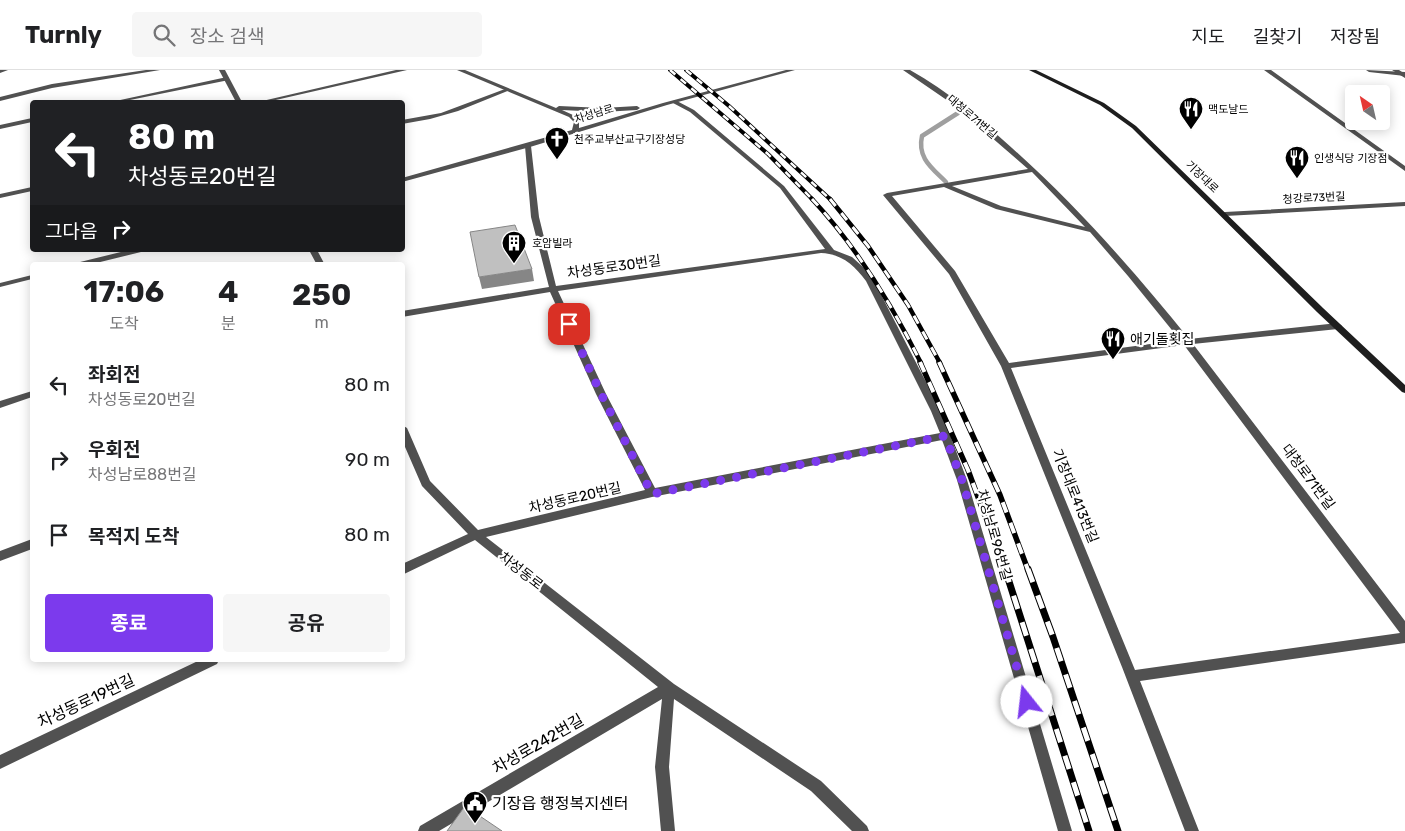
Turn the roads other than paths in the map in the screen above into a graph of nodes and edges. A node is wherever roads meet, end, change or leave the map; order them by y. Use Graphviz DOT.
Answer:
graph roads {
  1 [pos="5,70"];
  2 [pos="157,70"];
  3 [pos="222,70"];
  4 [pos="404,70"];
  5 [pos="460,70"];
  6 [pos="792,70"];
  7 [pos="906,70"];
  8 [pos="1032,70"];
  9 [pos="1267,70"];
  10 [pos="1369,70"];
  11 [pos="0,71"];
  12 [pos="1401,74"];
  13 [pos="227,79"];
  14 [pos="507,90"];
  15 [pos="0,99"];
  16 [pos="124,100"];
  17 [pos="238,100"];
  18 [pos="269,100"];
  19 [pos="675,102"];
  20 [pos="666,104"];
  21 [pos="547,107"];
  22 [pos="30,120"];
  23 [pos="405,122"];
  24 [pos="0,126"];
  25 [pos="575,132"];
  26 [pos="528,146"];
  27 [pos="1405,169"];
  28 [pos="1034,170"];
  29 [pos="405,179"];
  30 [pos="944,185"];
  31 [pos="30,189"];
  32 [pos="0,196"];
  33 [pos="1405,204"];
  34 [pos="1225,214"];
  35 [pos="1095,232"];
  36 [pos="830,250"];
  37 [pos="130,252"];
  38 [pos="91,262"];
  39 [pos="30,278"];
  40 [pos="0,285"];
  41 [pos="553,289"];
  42 [pos="405,314"];
  43 [pos="1338,326"];
  44 [pos="1188,342"];
  45 [pos="1006,366"];
  46 [pos="1405,390"];
  47 [pos="30,395"];
  48 [pos="0,405"];
  49 [pos="405,435"];
  50 [pos="945,436"];
  51 [pos="652,494"];
  52 [pos="476,535"];
  53 [pos="30,545"];
  54 [pos="0,556"];
  55 [pos="405,569"];
  56 [pos="1405,630"];
  57 [pos="1405,638"];
  58 [pos="209,662"];
  59 [pos="1132,676"];
  60 [pos="669,688"];
  61 [pos="0,762"];
  62 [pos="425,831"];
  63 [pos="668,831"];
  64 [pos="862,831"];
  65 [pos="1065,831"];
  66 [pos="1192,831"];
  1 -- 11 [label="street"];
  2 -- 15 [label="street"];
  3 -- 13 [label="street"];
  4 -- 18 [label="street"];
  5 -- 14 [label="street"];
  6 -- 19 [label="street, 차성남로"];
  7 -- 28 [label="street, 대청로71번길"];
  8 -- 34 [label="main road, 기장대로"];
  9 -- 27 [label="street"];
  10 -- 12 [label="street"];
  13 -- 16 [label="street"];
  13 -- 17 [label="street"];
  14 -- 21 [label="street"];
  14 -- 23 [label="street"];
  19 -- 20 [label="street, 차성남로"];
  19 -- 36 [label="street"];
  20 -- 21 [label="street"];
  20 -- 25 [label="street, 차성남로"];
  21 -- 25 [label="street"];
  22 -- 24 [label="street"];
  25 -- 26 [label="street, 차성남로"];
  26 -- 29 [label="street, 차성남로"];
  26 -- 41 [label="street"];
  28 -- 30 [label="street"];
  28 -- 35 [label="street, 대청로71번길"];
  30 -- 35 [label="street"];
  30 -- 45 [label="street, 기장대로413번길"];
  31 -- 32 [label="street"];
  33 -- 34 [label="street, 청강로73번길"];
  34 -- 43 [label="main road, 기장대로"];
  35 -- 44 [label="street, 대청로71번길"];
  36 -- 41 [label="street, 차성동로30번길"];
  36 -- 50 [label="street, 차성남로96번길"];
  37 -- 38 [label="street"];
  39 -- 40 [label="street"];
  41 -- 42 [label="street, 차성동로30번길"];
  41 -- 51 [label="street"];
  43 -- 44 [label="street"];
  43 -- 46 [label="main road, 기장대로"];
  44 -- 45 [label="street"];
  44 -- 56 [label="street, 대청로71번길"];
  45 -- 59 [label="street, 기장대로413번길"];
  47 -- 48 [label="street"];
  49 -- 52 [label="street, 차성동로"];
  50 -- 51 [label="street, 차성동로20번길"];
  50 -- 65 [label="street, 차성남로96번길"];
  51 -- 52 [label="street, 차성동로20번길"];
  52 -- 55 [label="street"];
  52 -- 60 [label="street, 차성동로"];
  53 -- 54 [label="street"];
  57 -- 59 [label="street"];
  58 -- 61 [label="street, 차성동로19번길"];
  59 -- 66 [label="street, 기장대로413번길"];
  60 -- 62 [label="street, 차성로242번길"];
  60 -- 63 [label="street"];
  60 -- 64 [label="street, 차성동로"];
}
